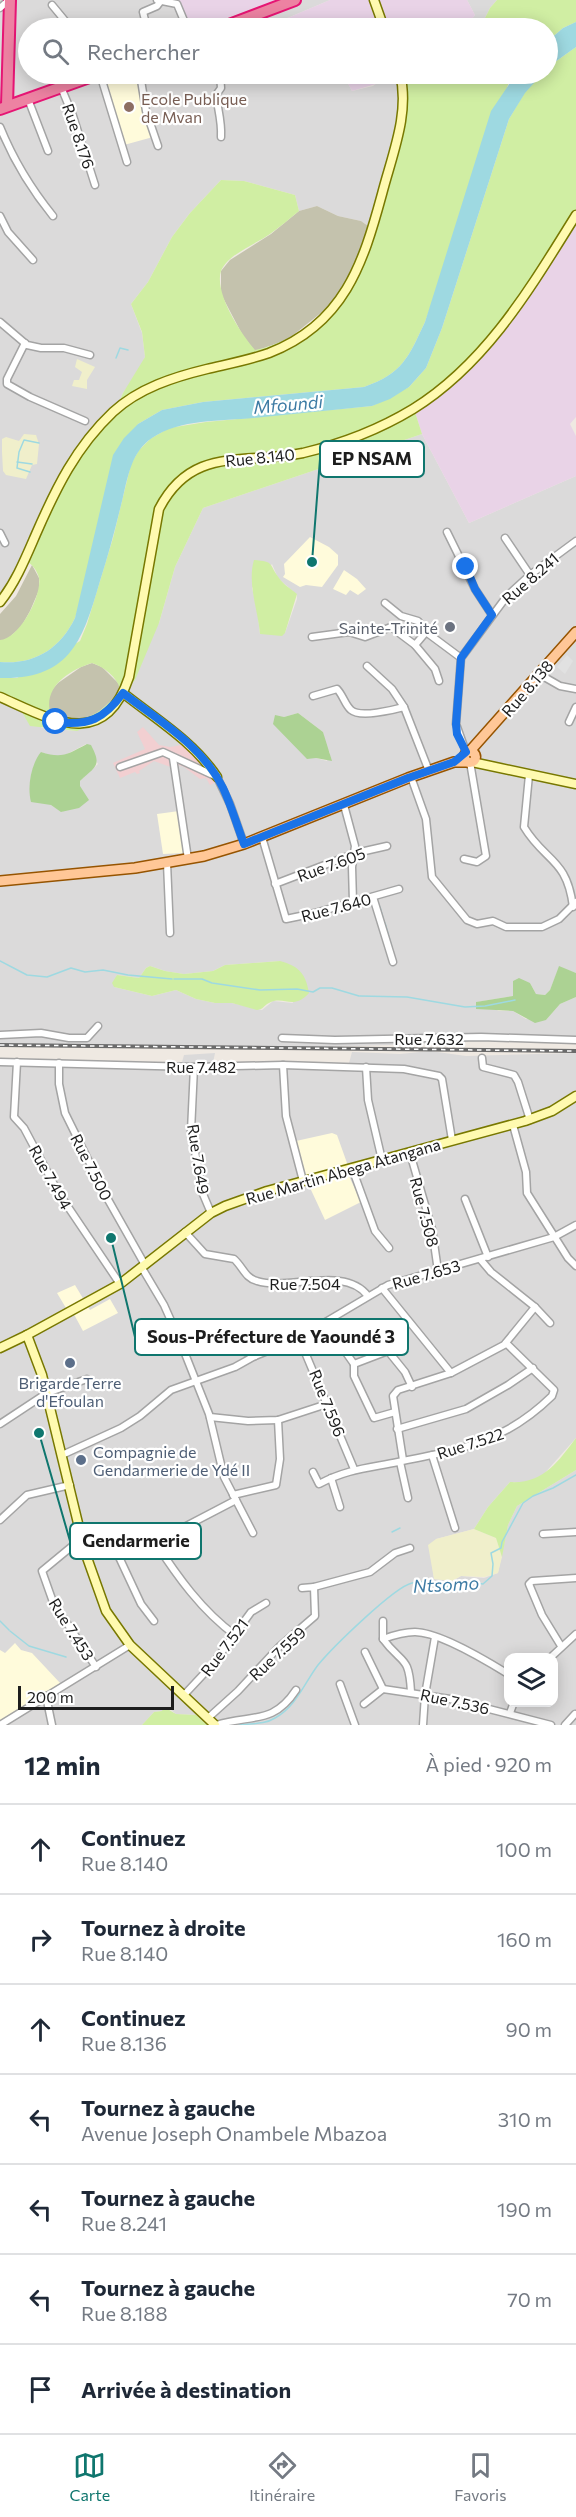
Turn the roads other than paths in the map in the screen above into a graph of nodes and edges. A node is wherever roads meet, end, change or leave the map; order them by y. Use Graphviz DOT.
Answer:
graph roads {
  1 [pos="10,0"];
  2 [pos="295,0"];
  3 [pos="374,0"];
  4 [pos="159,1"];
  5 [pos="52,5"];
  6 [pos="0,8"];
  7 [pos="62,18"];
  8 [pos="144,18"];
  9 [pos="183,18"];
  10 [pos="247,18"];
  11 [pos="380,18"];
  12 [pos="70,84"];
  13 [pos="102,84"];
  14 [pos="142,84"];
  15 [pos="221,84"];
  16 [pos="401,84"];
  17 [pos="61,87"];
  18 [pos="28,99"];
  19 [pos="4,107"];
  20 [pos="0,127"];
  21 [pos="221,137"];
  22 [pos="158,146"];
  23 [pos="48,151"];
  24 [pos="127,162"];
  25 [pos="96,185"];
  26 [pos="576,215"];
  27 [pos="0,216"];
  28 [pos="53,216"];
  29 [pos="33,260"];
  30 [pos="0,322"];
  31 [pos="25,344"];
  32 [pos="90,355"];
  33 [pos="85,421"];
  34 [pos="447,532"];
  35 [pos="0,533"];
  36 [pos="505,538"];
  37 [pos="576,541"];
  38 [pos="5,543"];
  39 [pos="530,575"];
  40 [pos="0,602"];
  41 [pos="385,603"];
  42 [pos="492,615"];
  43 [pos="426,632"];
  44 [pos="576,632"];
  45 [pos="312,637"];
  46 [pos="415,645"];
  47 [pos="461,658"];
  48 [pos="367,666"];
  49 [pos="539,674"];
  50 [pos="439,681"];
  51 [pos="576,689"];
  52 [pos="123,693"];
  53 [pos="313,696"];
  54 [pos="0,697"];
  55 [pos="404,707"];
  56 [pos="576,707"];
  57 [pos="569,723"];
  58 [pos="470,757"];
  59 [pos="173,758"];
  60 [pos="120,767"];
  61 [pos="429,771"];
  62 [pos="529,775"];
  63 [pos="217,777"];
  64 [pos="411,777"];
  65 [pos="576,784"];
  66 [pos="344,805"];
  67 [pos="262,837"];
  68 [pos="244,844"];
  69 [pos="387,846"];
  70 [pos="356,853"];
  71 [pos="188,859"];
  72 [pos="464,859"];
  73 [pos="167,863"];
  74 [pos="0,882"];
  75 [pos="275,884"];
  76 [pos="399,889"];
  77 [pos="373,897"];
  78 [pos="353,902"];
  79 [pos="575,906"];
  80 [pos="170,933"];
  81 [pos="393,962"];
  82 [pos="98,1026"];
  83 [pos="0,1035"];
  84 [pos="282,1038"];
  85 [pos="576,1040"];
  86 [pos="482,1058"];
  87 [pos="0,1062"];
  88 [pos="17,1062"];
  89 [pos="59,1063"];
  90 [pos="283,1065"];
  91 [pos="194,1067"];
  92 [pos="366,1068"];
  93 [pos="575,1101"];
  94 [pos="530,1120"];
  95 [pos="513,1125"];
  96 [pos="452,1140"];
  97 [pos="410,1153"];
  98 [pos="382,1160"];
  99 [pos="352,1168"];
  100 [pos="303,1181"];
  101 [pos="465,1199"];
  102 [pos="211,1213"];
  103 [pos="576,1226"];
  104 [pos="186,1232"];
  105 [pos="554,1237"];
  106 [pos="388,1248"];
  107 [pos="488,1257"];
  108 [pos="480,1259"];
  109 [pos="576,1266"];
  110 [pos="144,1267"];
  111 [pos="438,1271"];
  112 [pos="120,1284"];
  113 [pos="382,1288"];
  114 [pos="368,1296"];
  115 [pos="535,1307"];
  116 [pos="325,1323"];
  117 [pos="550,1323"];
  118 [pos="27,1335"];
  119 [pos="299,1338"];
  120 [pos="180,1341"];
  121 [pos="507,1343"];
  122 [pos="0,1348"];
  123 [pos="255,1356"];
  124 [pos="354,1364"];
  125 [pos="532,1368"];
  126 [pos="451,1373"];
  127 [pos="87,1379"];
  128 [pos="196,1382"];
  129 [pos="412,1387"];
  130 [pos="47,1393"];
  131 [pos="327,1404"];
  132 [pos="395,1412"];
  133 [pos="210,1417"];
  134 [pos="278,1420"];
  135 [pos="0,1424"];
  136 [pos="397,1429"];
  137 [pos="62,1455"];
  138 [pos="432,1455"];
  139 [pos="401,1461"];
  140 [pos="354,1469"];
  141 [pos="313,1472"];
  142 [pos="331,1478"];
  143 [pos="70,1485"];
  144 [pos="234,1497"];
  145 [pos="408,1498"];
  146 [pos="340,1507"];
  147 [pos="0,1520"];
  148 [pos="455,1528"];
  149 [pos="576,1532"];
  150 [pos="253,1533"];
  151 [pos="543,1534"];
  152 [pos="82,1538"];
  153 [pos="155,1542"];
  154 [pos="410,1548"];
  155 [pos="85,1552"];
  156 [pos="119,1557"];
  157 [pos="576,1578"];
  158 [pos="314,1587"];
  159 [pos="302,1588"];
  160 [pos="266,1603"];
  161 [pos="154,1621"];
  162 [pos="383,1621"];
  163 [pos="576,1634"];
  164 [pos="235,1635"];
  165 [pos="435,1637"];
  166 [pos="383,1639"];
  167 [pos="130,1645"];
  168 [pos="561,1646"];
  169 [pos="365,1652"];
  170 [pos="555,1653"];
  171 [pos="96,1667"];
  172 [pos="504,1672"];
  173 [pos="340,1684"];
  174 [pos="382,1689"];
  175 [pos="296,1690"];
  176 [pos="411,1692"];
  177 [pos="184,1695"];
  178 [pos="425,1695"];
  179 [pos="46,1696"];
  180 [pos="363,1704"];
  181 [pos="512,1707"];
  182 [pos="510,1713"];
  183 [pos="575,1714"];
  184 [pos="208,1718"];
  185 [pos="0,1725"];
  186 [pos="52,1725"];
  187 [pos="216,1725"];
  188 [pos="355,1725"];
  189 [pos="423,1725"];
  190 [pos="551,1725"];
  191 [pos="565,1725"];
  1 -- 6 [label="street"];
  1 -- 19 [label="highway"];
  2 -- 10 [label="highway"];
  3 -- 11 [label="main road"];
  4 -- 8 [label="street"];
  4 -- 9 [label="street"];
  5 -- 7 [label="street"];
  12 -- 17 [label="highway"];
  13 -- 24 [label="street"];
  14 -- 22 [label="street"];
  15 -- 21 [label="street"];
  16 -- 40 [label="main road"];
  17 -- 18 [label="highway"];
  17 -- 25 [label="street, Rue 8.176"];
  18 -- 19 [label="highway"];
  18 -- 23 [label="street"];
  20 -- 28 [label="street"];
  26 -- 52 [label="main road, Rue 8.140"];
  27 -- 29 [label="street"];
  30 -- 31 [label="street"];
  31 -- 32 [label="street"];
  31 -- 33 [label="street"];
  34 -- 42 [label="street"];
  35 -- 38 [label="street"];
  36 -- 39 [label="street"];
  37 -- 39 [label="street, Rue 8.241"];
  39 -- 42 [label="street, Rue 8.241"];
  41 -- 43 [label="street"];
  42 -- 47 [label="street, Rue 8.241"];
  43 -- 46 [label="street"];
  43 -- 47 [label="street"];
  44 -- 49 [label="main road, Rue 8.138"];
  45 -- 46 [label="street"];
  46 -- 50 [label="street"];
  47 -- 58 [label="street"];
  48 -- 55 [label="street"];
  49 -- 51 [label="street"];
  49 -- 58 [label="main road, Rue 8.138"];
  52 -- 54 [label="main road, Rue 8.140"];
  52 -- 63 [label="main road"];
  53 -- 55 [label="street"];
  55 -- 61 [label="street"];
  56 -- 57 [label="street"];
  58 -- 61 [label="main road"];
  58 -- 62 [label="main road"];
  58 -- 72 [label="street"];
  59 -- 60 [label="street"];
  59 -- 63 [label="street"];
  59 -- 71 [label="street"];
  61 -- 64 [label="main road"];
  62 -- 65 [label="main road"];
  62 -- 79 [label="street"];
  63 -- 68 [label="street"];
  64 -- 66 [label="main road"];
  64 -- 79 [label="street"];
  66 -- 67 [label="main road"];
  66 -- 70 [label="street"];
  67 -- 68 [label="main road"];
  67 -- 75 [label="street, Rue 7.640"];
  68 -- 71 [label="main road"];
  69 -- 70 [label="street, Rue 7.605"];
  70 -- 75 [label="street, Rue 7.605"];
  70 -- 78 [label="street"];
  71 -- 73 [label="main road"];
  73 -- 74 [label="main road"];
  73 -- 80 [label="street"];
  75 -- 78 [label="street, Rue 7.640"];
  76 -- 77 [label="street, Rue 7.640"];
  77 -- 78 [label="street, Rue 7.640"];
  77 -- 81 [label="street"];
  82 -- 83 [label="street"];
  84 -- 85 [label="street, Rue 7.632"];
  86 -- 94 [label="street, Rue 7.632"];
  87 -- 88 [label="street, Rue 7.482"];
  88 -- 89 [label="street, Rue 7.482"];
  88 -- 112 [label="street, Rue 7.494"];
  89 -- 91 [label="street, Rue 7.482"];
  89 -- 110 [label="street, Rue 7.500"];
  90 -- 91 [label="street, Rue 7.482"];
  90 -- 92 [label="street, Rue 7.482"];
  90 -- 100 [label="street"];
  91 -- 102 [label="street, Rue 7.649"];
  92 -- 96 [label="street, Rue 7.482"];
  92 -- 98 [label="street"];
  93 -- 94 [label="main road, Rue Martin Abega Atangana"];
  94 -- 95 [label="main road, Rue Martin Abega Atangana"];
  95 -- 96 [label="main road, Rue Martin Abega Atangana"];
  95 -- 105 [label="street"];
  96 -- 97 [label="main road, Rue Martin Abega Atangana"];
  97 -- 98 [label="main road, Rue Martin Abega Atangana"];
  97 -- 111 [label="street, Rue 7.508"];
  98 -- 99 [label="main road, Rue Martin Abega Atangana"];
  99 -- 100 [label="main road, Rue Martin Abega Atangana"];
  99 -- 106 [label="street"];
  100 -- 102 [label="main road, Rue Martin Abega Atangana"];
  101 -- 107 [label="street"];
  102 -- 104 [label="main road, Rue Martin Abega Atangana"];
  103 -- 105 [label="street, Rue 7.653"];
  104 -- 110 [label="main road, Rue Martin Abega Atangana"];
  104 -- 114 [label="street, Rue 7.504"];
  105 -- 107 [label="street, Rue 7.653"];
  105 -- 109 [label="street"];
  107 -- 108 [label="street, Rue 7.653"];
  108 -- 111 [label="street, Rue 7.653"];
  108 -- 115 [label="street"];
  110 -- 112 [label="main road, Rue Martin Abega Atangana"];
  110 -- 120 [label="street, Rue 7.500"];
  111 -- 113 [label="street, Rue 7.653"];
  112 -- 118 [label="main road, Rue Martin Abega Atangana"];
  113 -- 114 [label="street, Rue 7.653"];
  113 -- 126 [label="street"];
  114 -- 116 [label="street, Rue 7.653"];
  115 -- 117 [label="street"];
  115 -- 121 [label="street"];
  116 -- 119 [label="street, Rue 7.653"];
  116 -- 124 [label="street"];
  118 -- 122 [label="main road, Rue Martin Abega Atangana"];
  118 -- 130 [label="main road"];
  119 -- 123 [label="street, Rue 7.653"];
  119 -- 131 [label="street, Rue 7.596"];
  120 -- 123 [label="street"];
  120 -- 128 [label="street, Rue 7.500"];
  121 -- 125 [label="street, Rue 7.522"];
  121 -- 126 [label="street"];
  123 -- 128 [label="street, Rue 7.653"];
  124 -- 129 [label="street"];
  124 -- 132 [label="street"];
  125 -- 136 [label="street"];
  125 -- 138 [label="street, Rue 7.522"];
  126 -- 129 [label="street"];
  127 -- 130 [label="street"];
  128 -- 133 [label="street, Rue 7.500"];
  128 -- 137 [label="street, Rue 7.653"];
  129 -- 132 [label="street"];
  130 -- 135 [label="street"];
  130 -- 137 [label="main road"];
  131 -- 134 [label="street"];
  131 -- 140 [label="street, Rue 7.596"];
  132 -- 136 [label="street"];
  133 -- 134 [label="street"];
  133 -- 144 [label="street, Rue 7.500"];
  134 -- 144 [label="street"];
  136 -- 139 [label="street"];
  137 -- 143 [label="main road"];
  138 -- 139 [label="street, Rue 7.522"];
  138 -- 148 [label="street"];
  139 -- 140 [label="street, Rue 7.522"];
  139 -- 145 [label="street"];
  140 -- 142 [label="street, Rue 7.522"];
  141 -- 142 [label="street"];
  142 -- 146 [label="street"];
  143 -- 147 [label="street"];
  143 -- 152 [label="main road"];
  144 -- 150 [label="street, Rue 7.500"];
  144 -- 153 [label="street"];
  149 -- 151 [label="street"];
  152 -- 155 [label="main road"];
  152 -- 171 [label="street, Rue 7.453"];
  153 -- 156 [label="street"];
  153 -- 164 [label="street"];
  154 -- 158 [label="street"];
  155 -- 156 [label="street"];
  155 -- 167 [label="main road"];
  156 -- 161 [label="street"];
  157 -- 168 [label="street"];
  158 -- 159 [label="street"];
  158 -- 184 [label="street, Rue 7.559"];
  160 -- 164 [label="street, Rue 7.521"];
  162 -- 166 [label="street"];
  163 -- 168 [label="street"];
  164 -- 177 [label="street, Rue 7.521"];
  165 -- 166 [label="street"];
  165 -- 172 [label="street"];
  165 -- 178 [label="street"];
  166 -- 176 [label="street"];
  167 -- 171 [label="street"];
  167 -- 177 [label="main road"];
  168 -- 170 [label="street"];
  169 -- 174 [label="street"];
  171 -- 179 [label="street"];
  173 -- 188 [label="street"];
  174 -- 176 [label="street, Rue 7.536"];
  174 -- 180 [label="street"];
  175 -- 187 [label="street"];
  176 -- 178 [label="street, Rue 7.536"];
  177 -- 184 [label="main road"];
  178 -- 182 [label="street, Rue 7.536"];
  178 -- 189 [label="street"];
  179 -- 185 [label="street"];
  179 -- 186 [label="street"];
  181 -- 182 [label="street"];
  182 -- 190 [label="street, Rue 7.536"];
  183 -- 191 [label="street"];
  184 -- 187 [label="main road"];
}
